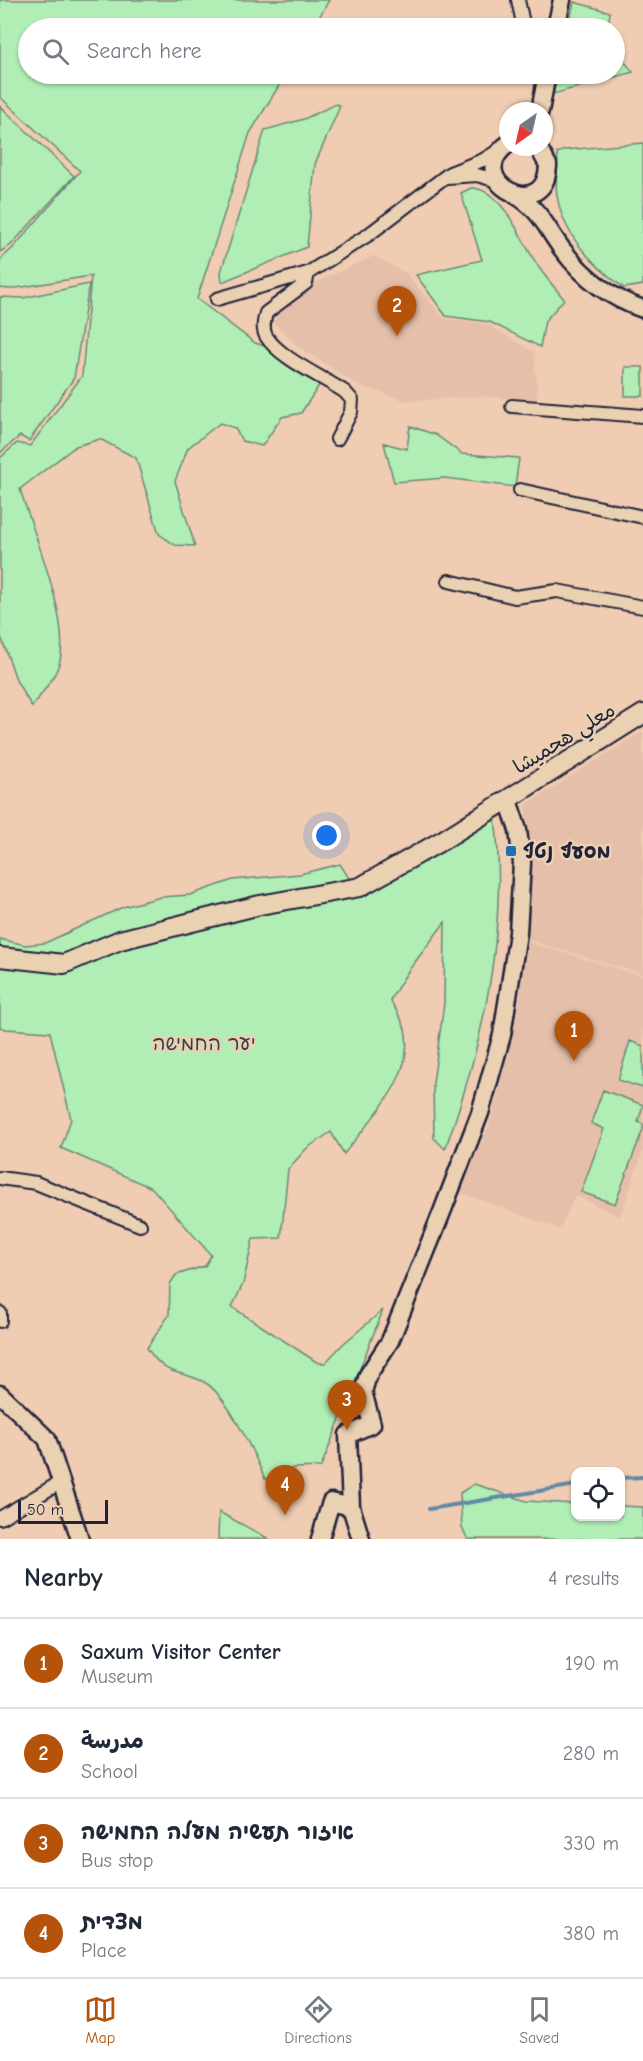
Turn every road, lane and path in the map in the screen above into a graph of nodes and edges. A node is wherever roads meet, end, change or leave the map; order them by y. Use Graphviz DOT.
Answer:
graph roads {
  1 [pos="518,0"];
  2 [pos="562,0"];
  3 [pos="522,18"];
  4 [pos="558,18"];
  5 [pos="545,84"];
  6 [pos="541,102"];
  7 [pos="499,151"];
  8 [pos="500,156"];
  9 [pos="544,156"];
  10 [pos="498,181"];
  11 [pos="438,182"];
  12 [pos="545,182"];
  13 [pos="514,194"];
  14 [pos="555,237"];
  15 [pos="308,273"];
  16 [pos="217,299"];
  17 [pos="643,309"];
  18 [pos="512,406"];
  19 [pos="643,416"];
  20 [pos="337,439"];
  21 [pos="520,490"];
  22 [pos="643,517"];
  23 [pos="449,581"];
  24 [pos="643,607"];
  25 [pos="643,714"];
  26 [pos="508,800"];
  27 [pos="0,957"];
  28 [pos="0,1178"];
  29 [pos="140,1225"];
  30 [pos="0,1313"];
  31 [pos="0,1320"];
  32 [pos="4,1402"];
  33 [pos="61,1482"];
  34 [pos="351,1507"];
  35 [pos="0,1518"];
  36 [pos="80,1539"];
  37 [pos="320,1539"];
  38 [pos="361,1539"];
  1 -- 3 [label="street"];
  2 -- 4 [label="main road"];
  5 -- 6 [label="main road"];
  7 -- 11 [label="street"];
  8 -- 10 [label="main road"];
  9 -- 12 [label="main road"];
  10 -- 11 [label="street"];
  10 -- 13 [label="main road"];
  11 -- 15 [label="street"];
  12 -- 13 [label="main road"];
  12 -- 14 [label="main road"];
  13 -- 14 [label="main road"];
  14 -- 17 [label="main road"];
  15 -- 16 [label="street"];
  15 -- 20 [label="street"];
  18 -- 19 [label="street"];
  21 -- 22 [label="street"];
  23 -- 24 [label="street"];
  25 -- 26 [label="main road, معلي هحميشا"];
  26 -- 27 [label="main road, معلي هحميشا"];
  26 -- 34 [label="main road"];
  28 -- 29 [label="street"];
  30 -- 31 [label="street"];
  32 -- 33 [label="main road"];
  33 -- 35 [label="street"];
  33 -- 36 [label="main road"];
  34 -- 37 [label="main road"];
  34 -- 38 [label="main road"];
}
